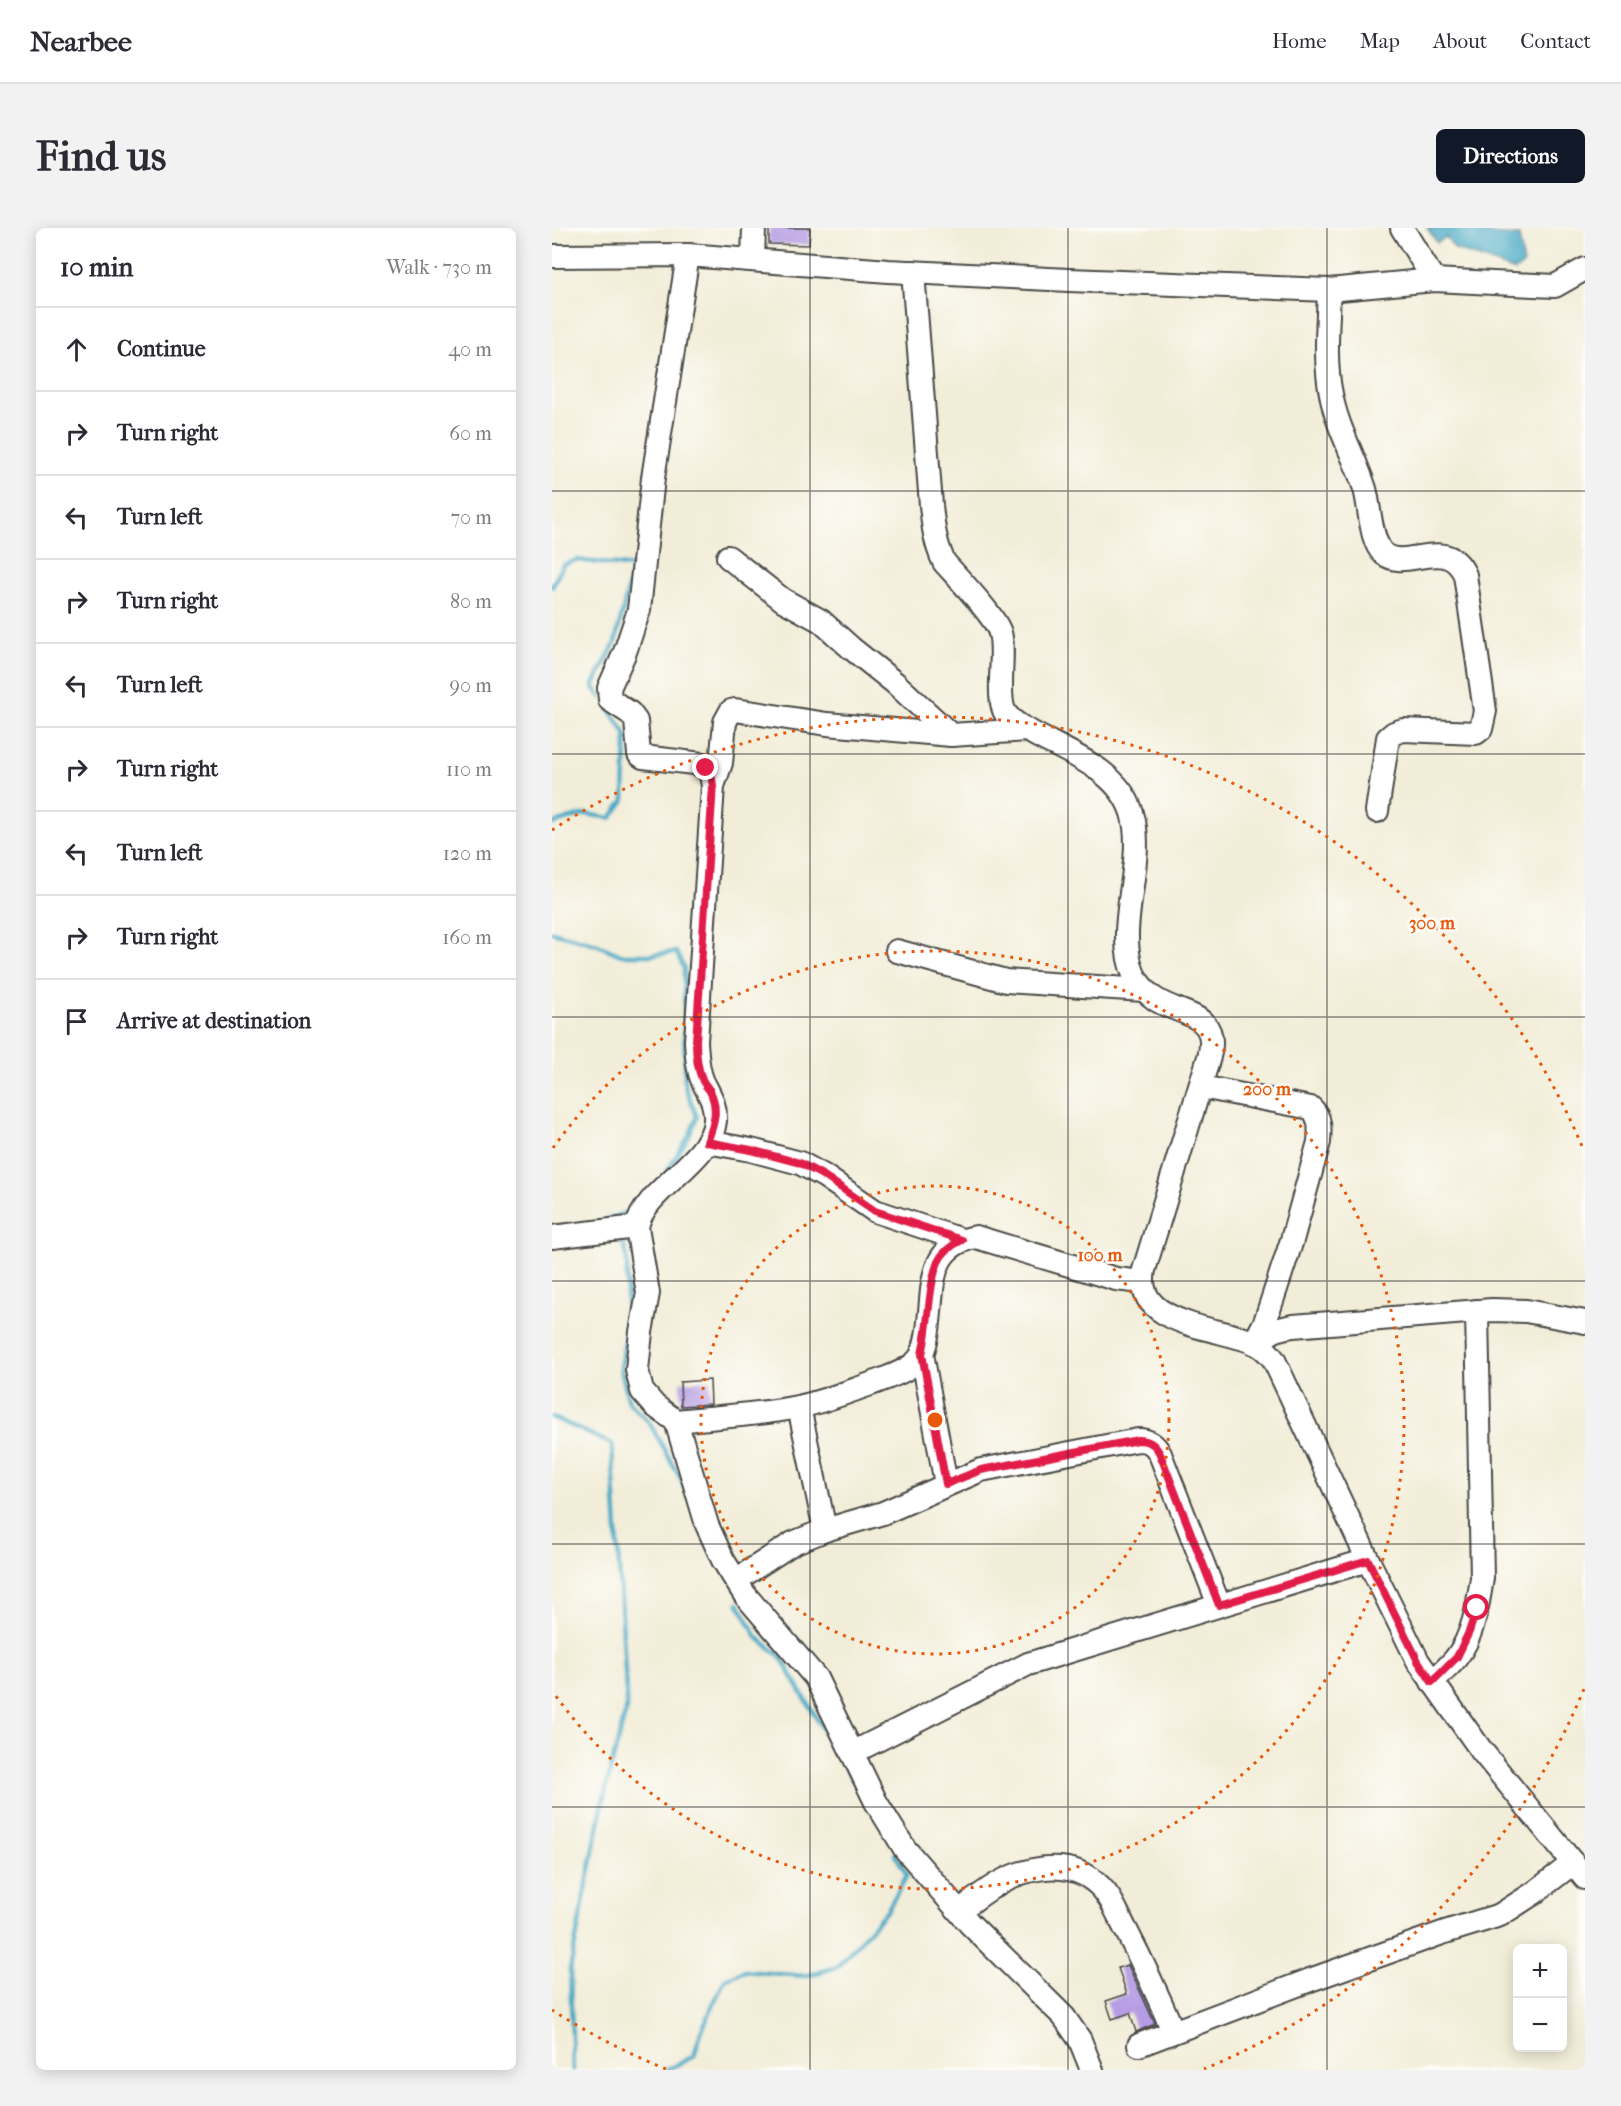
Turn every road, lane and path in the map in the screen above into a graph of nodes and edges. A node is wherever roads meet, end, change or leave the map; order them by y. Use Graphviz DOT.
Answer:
graph roads {
  1 [pos="754,228"];
  2 [pos="1402,228"];
  3 [pos="688,255"];
  4 [pos="552,256"];
  5 [pos="753,260"];
  6 [pos="1585,269"];
  7 [pos="913,272"];
  8 [pos="1434,280"];
  9 [pos="1329,290"];
  10 [pos="728,557"];
  11 [pos="1027,730"];
  12 [pos="951,735"];
  13 [pos="713,786"];
  14 [pos="1377,811"];
  15 [pos="897,951"];
  16 [pos="1144,990"];
  17 [pos="1201,1087"];
  18 [pos="707,1142"];
  19 [pos="637,1227"];
  20 [pos="552,1237"];
  21 [pos="962,1240"];
  22 [pos="1142,1282"];
  23 [pos="1477,1311"];
  24 [pos="1585,1322"];
  25 [pos="1256,1344"];
  26 [pos="922,1354"];
  27 [pos="799,1407"];
  28 [pos="676,1420"];
  29 [pos="946,1484"];
  30 [pos="825,1530"];
  31 [pos="1368,1560"];
  32 [pos="736,1580"];
  33 [pos="1219,1605"];
  34 [pos="1432,1682"];
  35 [pos="852,1753"];
  36 [pos="1579,1871"];
  37 [pos="959,1911"];
  38 [pos="1173,2031"];
  39 [pos="1138,2044"];
  40 [pos="1092,2070"];
  1 -- 5 [label="street"];
  2 -- 8 [label="street"];
  3 -- 4 [label="street"];
  3 -- 5 [label="street"];
  3 -- 13 [label="street"];
  5 -- 7 [label="street"];
  6 -- 8 [label="street"];
  7 -- 9 [label="street"];
  7 -- 11 [label="street"];
  8 -- 9 [label="street"];
  9 -- 14 [label="street"];
  10 -- 12 [label="street"];
  11 -- 12 [label="street"];
  11 -- 16 [label="street"];
  12 -- 13 [label="street"];
  13 -- 18 [label="street"];
  15 -- 16 [label="street"];
  16 -- 17 [label="street"];
  17 -- 22 [label="street"];
  17 -- 25 [label="street"];
  18 -- 19 [label="street"];
  18 -- 21 [label="street"];
  19 -- 20 [label="street"];
  19 -- 28 [label="street"];
  21 -- 22 [label="street"];
  21 -- 26 [label="street"];
  22 -- 25 [label="street"];
  23 -- 24 [label="street"];
  23 -- 25 [label="street"];
  23 -- 34 [label="street"];
  25 -- 31 [label="street"];
  26 -- 27 [label="street"];
  26 -- 29 [label="street"];
  27 -- 28 [label="street"];
  27 -- 30 [label="street"];
  28 -- 32 [label="street"];
  29 -- 30 [label="street"];
  29 -- 33 [label="street"];
  30 -- 32 [label="street"];
  31 -- 33 [label="street"];
  31 -- 34 [label="street"];
  32 -- 35 [label="street"];
  33 -- 35 [label="street"];
  34 -- 36 [label="street"];
  35 -- 37 [label="street"];
  36 -- 38 [label="street"];
  37 -- 38 [label="street"];
  37 -- 40 [label="street"];
  38 -- 39 [label="street"];
}
